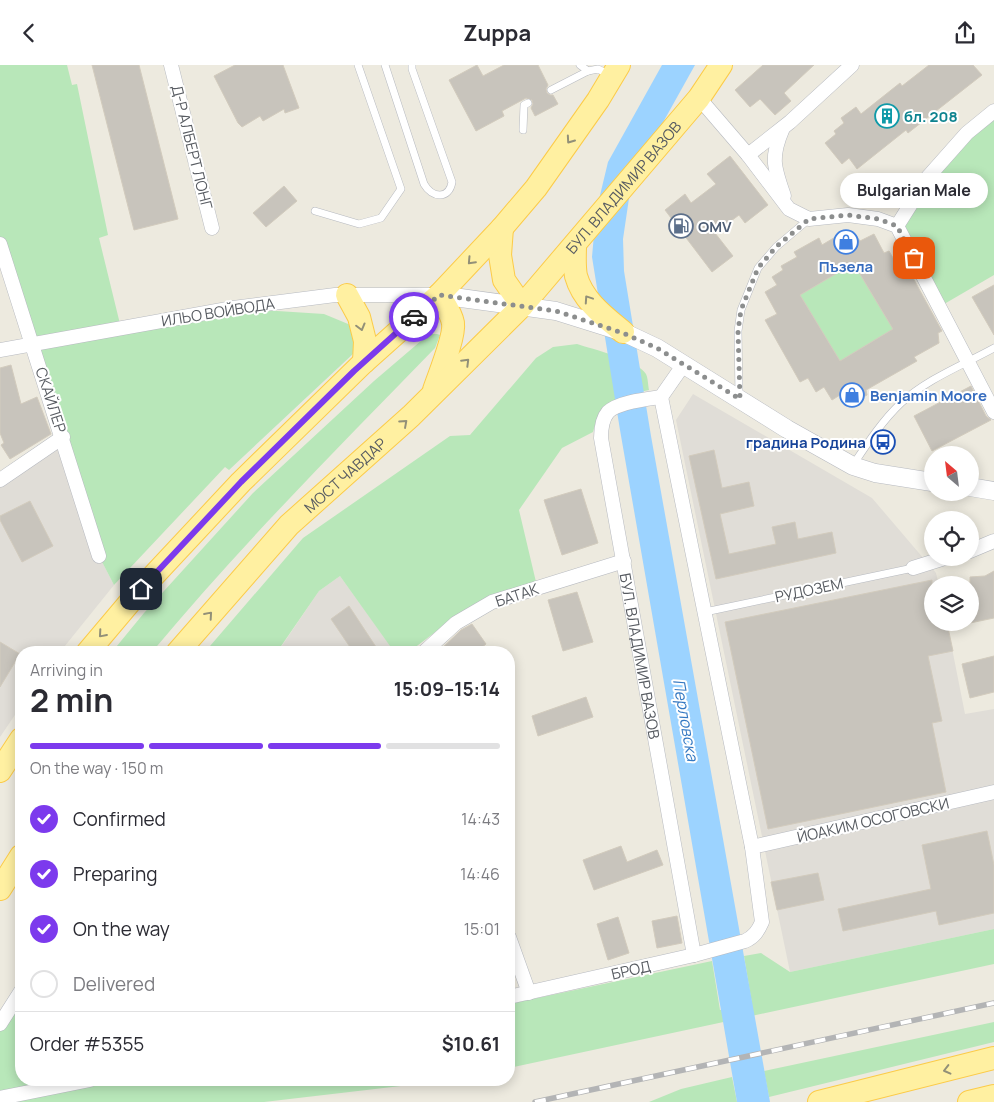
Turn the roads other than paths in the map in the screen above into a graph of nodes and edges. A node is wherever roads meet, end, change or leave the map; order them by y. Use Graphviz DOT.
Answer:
graph roads {
  1 [pos="171,65"];
  2 [pos="358,65"];
  3 [pos="385,65"];
  4 [pos="412,65"];
  5 [pos="580,65"];
  6 [pos="721,65"];
  7 [pos="852,65"];
  8 [pos="588,71"];
  9 [pos="616,71"];
  10 [pos="551,90"];
  11 [pos="699,98"];
  12 [pos="525,102"];
  13 [pos="994,111"];
  14 [pos="783,127"];
  15 [pos="523,131"];
  16 [pos="748,155"];
  17 [pos="789,209"];
  18 [pos="315,211"];
  19 [pos="809,219"];
  20 [pos="897,226"];
  21 [pos="212,228"];
  22 [pos="502,228"];
  23 [pos="0,244"];
  24 [pos="575,245"];
  25 [pos="347,295"];
  26 [pos="439,295"];
  27 [pos="522,306"];
  28 [pos="623,333"];
  29 [pos="32,344"];
  30 [pos="994,347"];
  31 [pos="0,350"];
  32 [pos="364,361"];
  33 [pos="967,362"];
  34 [pos="684,364"];
  35 [pos="432,396"];
  36 [pos="661,397"];
  37 [pos="740,399"];
  38 [pos="994,412"];
  39 [pos="63,437"];
  40 [pos="853,466"];
  41 [pos="0,479"];
  42 [pos="924,481"];
  43 [pos="979,488"];
  44 [pos="994,491"];
  45 [pos="994,541"];
  46 [pos="979,547"];
  47 [pos="100,556"];
  48 [pos="624,561"];
  49 [pos="924,565"];
  50 [pos="913,568"];
  51 [pos="705,612"];
  52 [pos="93,646"];
  53 [pos="183,646"];
  54 [pos="431,646"];
  55 [pos="15,748"];
  56 [pos="0,771"];
  57 [pos="994,792"];
  58 [pos="752,847"];
  59 [pos="15,865"];
  60 [pos="0,889"];
  61 [pos="700,954"];
  62 [pos="515,955"];
  63 [pos="528,993"];
  64 [pos="515,996"];
  65 [pos="15,1000"];
  66 [pos="0,1024"];
  67 [pos="994,1059"];
  68 [pos="60,1086"];
  69 [pos="994,1096"];
  70 [pos="0,1098"];
  71 [pos="819,1102"];
  72 [pos="969,1102"];
  1 -- 21 [label="street, Д-Р АЛБЕРТ ЛОНГ"];
  2 -- 18 [label="lane"];
  3 -- 4 [label="lane"];
  5 -- 8 [label="lane"];
  6 -- 11 [label="main road, БУЛ. ВЛАДИМИР ВАЗОВ"];
  7 -- 14 [label="street"];
  8 -- 9 [label="lane"];
  8 -- 10 [label="lane"];
  9 -- 22 [label="main road, one-way"];
  11 -- 16 [label="street"];
  11 -- 24 [label="main road, БУЛ. ВЛАДИМИР ВАЗОВ"];
  12 -- 15 [label="lane"];
  13 -- 20 [label="street"];
  14 -- 16 [label="street"];
  14 -- 17 [label="street"];
  16 -- 17 [label="street"];
  17 -- 19 [label="street"];
  19 -- 20 [label="street"];
  19 -- 37 [label="lane"];
  20 -- 33 [label="street"];
  22 -- 26 [label="main road, one-way"];
  22 -- 27 [label="main road"];
  23 -- 29 [label="street, СКАЙЛЕР"];
  24 -- 27 [label="main road, БУЛ. ВЛАДИМИР ВАЗОВ"];
  28 -- 24 [label="main road, one-way"];
  25 -- 26 [label="street, ИЛЬО ВОЙВОДА"];
  25 -- 29 [label="street, ИЛЬО ВОЙВОДА"];
  25 -- 32 [label="main road, one-way"];
  26 -- 27 [label="street"];
  26 -- 32 [label="main road"];
  26 -- 35 [label="main road"];
  27 -- 28 [label="street"];
  35 -- 27 [label="main road, МОСТ ЧАВДАР, one-way"];
  28 -- 34 [label="street"];
  29 -- 31 [label="street, ИЛЬО ВОЙВОДА"];
  29 -- 39 [label="street, СКАЙЛЕР"];
  30 -- 33 [label="lane"];
  32 -- 52 [label="main road, one-way"];
  33 -- 38 [label="street"];
  33 -- 40 [label="lane"];
  34 -- 36 [label="street"];
  34 -- 37 [label="street"];
  53 -- 35 [label="main road, МОСТ ЧАВДАР, one-way"];
  36 -- 48 [label="street, БУЛ. ВЛАДИМИР ВАЗОВ"];
  36 -- 51 [label="street"];
  37 -- 40 [label="street"];
  39 -- 41 [label="street"];
  39 -- 47 [label="street, СКАЙЛЕР"];
  40 -- 42 [label="street"];
  43 -- 44 [label="street"];
  45 -- 46 [label="street"];
  48 -- 54 [label="street, БАТАК"];
  48 -- 61 [label="street, БУЛ. ВЛАДИМИР ВАЗОВ"];
  49 -- 50 [label="street"];
  50 -- 51 [label="lane, РУДОЗЕМ"];
  51 -- 58 [label="street"];
  55 -- 56 [label="main road"];
  57 -- 58 [label="street, ЙОАКИМ ОСОГОВСКИ"];
  58 -- 61 [label="street, БРОД"];
  59 -- 60 [label="main road"];
  61 -- 63 [label="street, БРОД"];
  62 -- 63 [label="street"];
  63 -- 64 [label="street, БРОД"];
  65 -- 66 [label="street"];
  67 -- 71 [label="main road, one-way"];
  68 -- 70 [label="street"];
  69 -- 72 [label="main road"];
}
